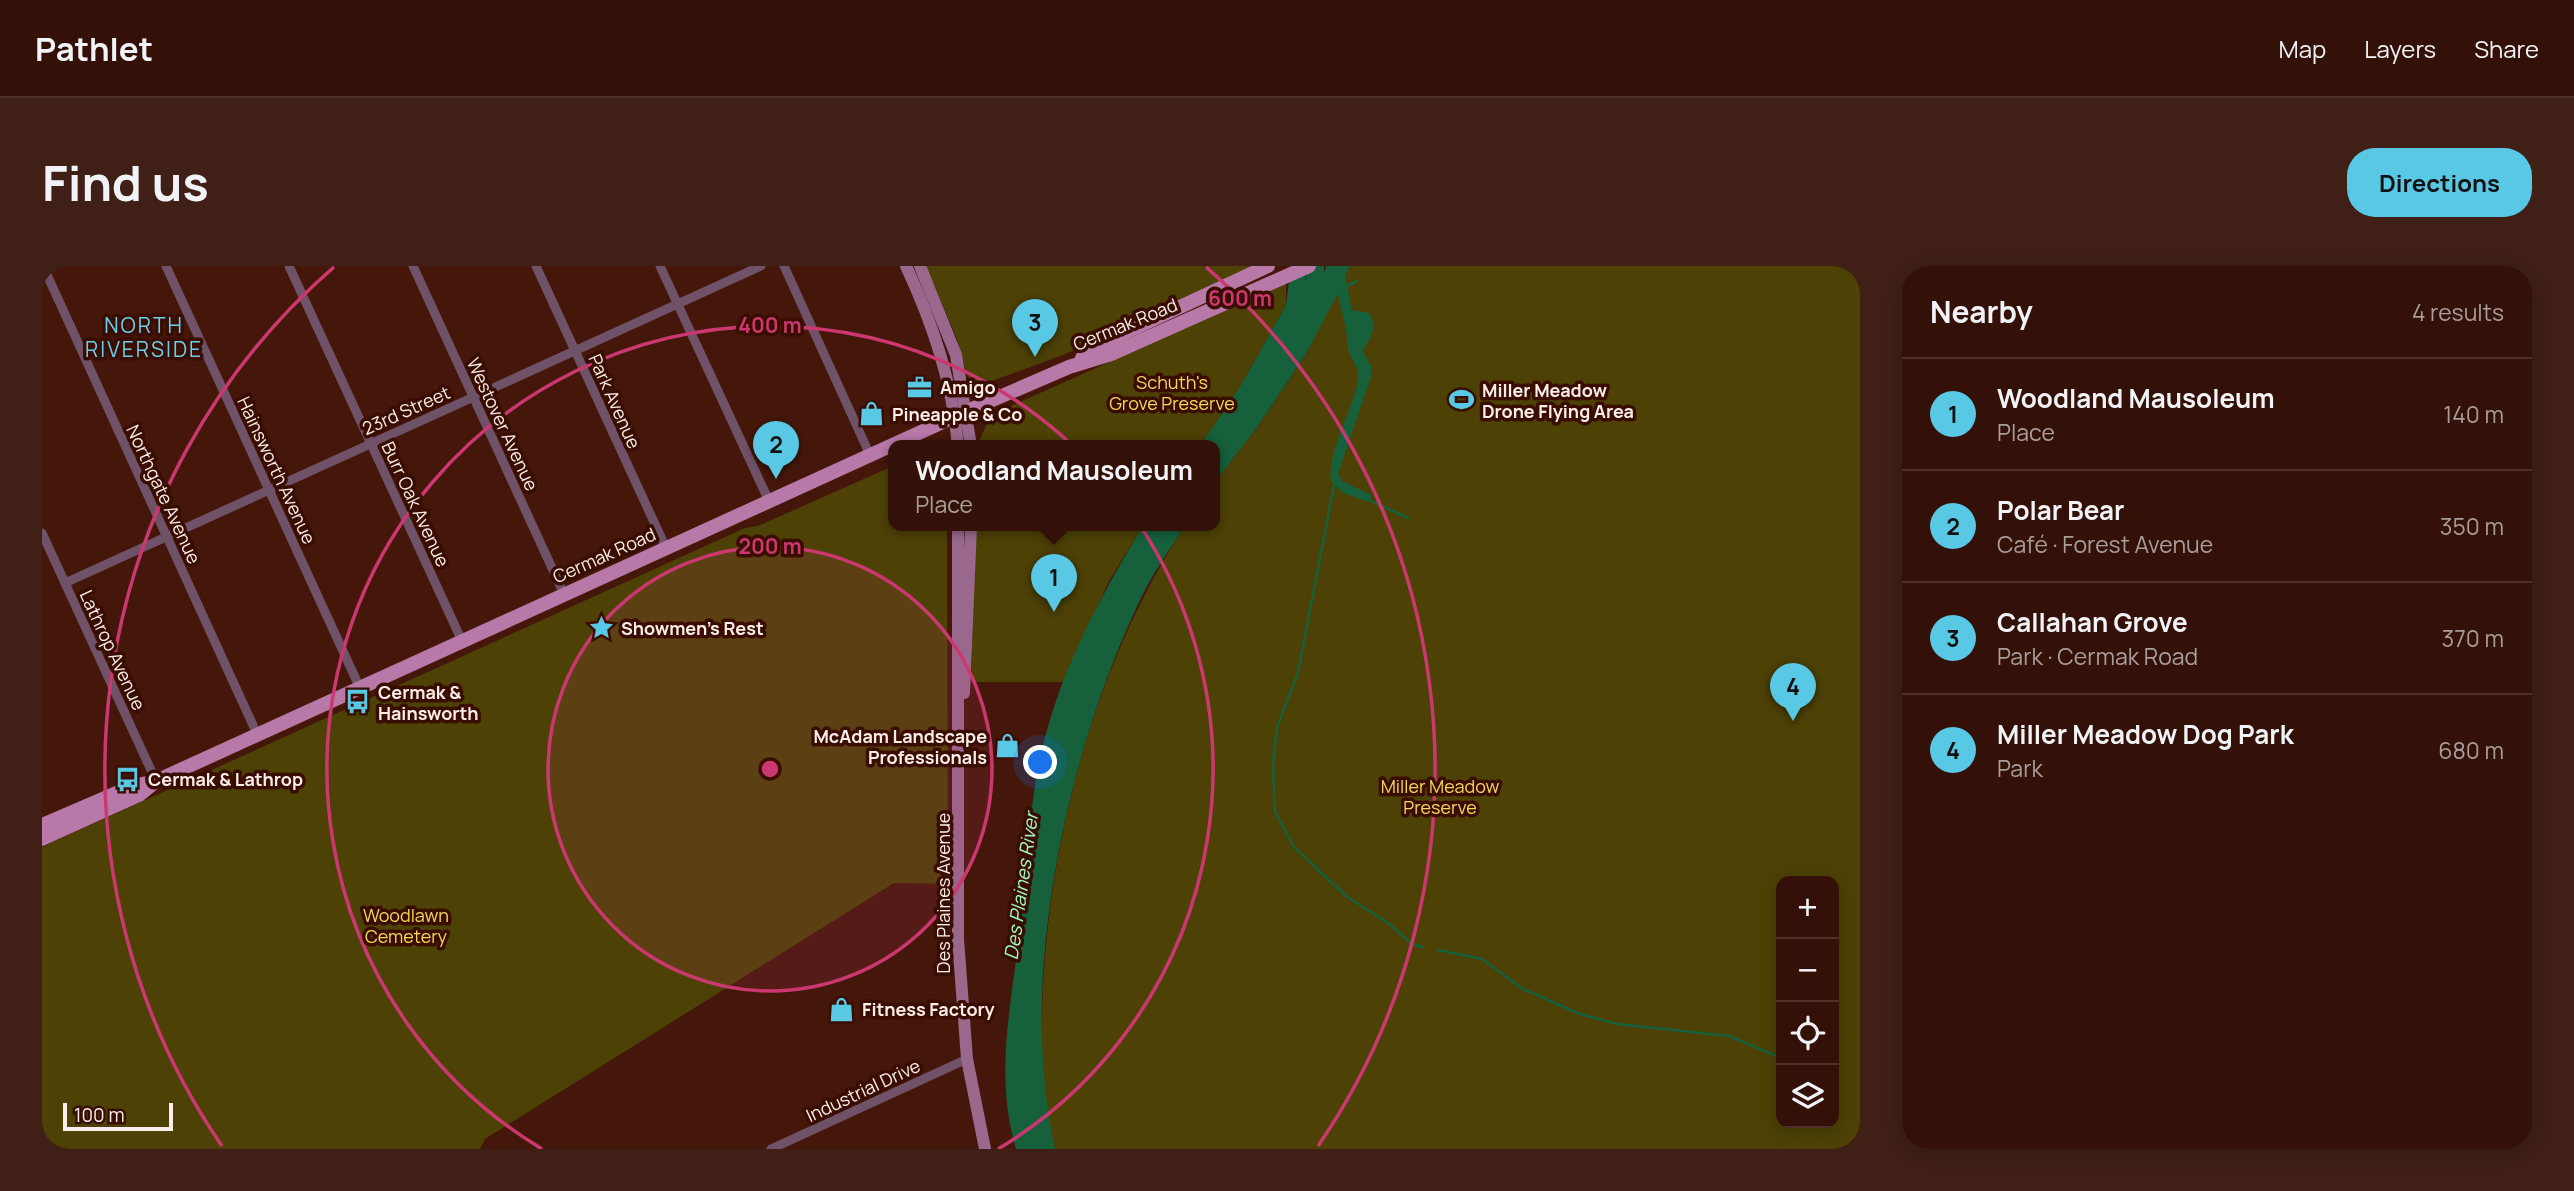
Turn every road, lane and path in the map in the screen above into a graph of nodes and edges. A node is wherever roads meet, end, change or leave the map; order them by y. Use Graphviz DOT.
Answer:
graph roads {
  1 [pos="43,266"];
  2 [pos="166,266"];
  3 [pos="289,266"];
  4 [pos="413,266"];
  5 [pos="536,266"];
  6 [pos="660,266"];
  7 [pos="761,266"];
  8 [pos="784,266"];
  9 [pos="905,266"];
  10 [pos="920,266"];
  11 [pos="1268,266"];
  12 [pos="1309,266"];
  13 [pos="677,304"];
  14 [pos="575,351"];
  15 [pos="1069,367"];
  16 [pos="473,397"];
  17 [pos="960,414"];
  18 [pos="903,440"];
  19 [pos="958,440"];
  20 [pos="969,440"];
  21 [pos="370,444"];
  22 [pos="888,447"];
  23 [pos="870,455"];
  24 [pos="269,489"];
  25 [pos="769,501"];
  26 [pos="958,531"];
  27 [pos="971,531"];
  28 [pos="42,533"];
  29 [pos="166,537"];
  30 [pos="666,548"];
  31 [pos="65,583"];
  32 [pos="564,594"];
  33 [pos="462,641"];
  34 [pos="360,688"];
  35 [pos="961,718"];
  36 [pos="257,734"];
  37 [pos="156,781"];
  38 [pos="42,825"];
  39 [pos="42,839"];
  40 [pos="967,1059"];
  41 [pos="771,1149"];
  42 [pos="985,1149"];
  1 -- 29 [label="street, Northgate Avenue"];
  2 -- 24 [label="street, Hainsworth Avenue"];
  3 -- 21 [label="street, Burr Oak Avenue"];
  4 -- 16 [label="street, Westover Avenue"];
  5 -- 14 [label="street, Park Avenue"];
  6 -- 13 [label="street"];
  7 -- 13 [label="street, 23rd Street"];
  8 -- 23 [label="street"];
  9 -- 17 [label="main road"];
  10 -- 17 [label="main road"];
  11 -- 15 [label="main road, Cermak Road"];
  12 -- 15 [label="main road, Cermak Road"];
  13 -- 14 [label="street, 23rd Street"];
  13 -- 25 [label="street"];
  14 -- 16 [label="street, 23rd Street"];
  14 -- 30 [label="street, Park Avenue"];
  15 -- 17 [label="main road, Cermak Road"];
  16 -- 21 [label="street, 23rd Street"];
  16 -- 32 [label="street, Westover Avenue"];
  17 -- 18 [label="main road, Cermak Road"];
  17 -- 19 [label="main road"];
  17 -- 20 [label="main road"];
  21 -- 24 [label="street, 23rd Street"];
  21 -- 33 [label="street, Burr Oak Avenue"];
  22 -- 23 [label="main road, Cermak Road"];
  23 -- 25 [label="main road, Cermak Road"];
  24 -- 29 [label="street, 23rd Street"];
  24 -- 34 [label="street, Hainsworth Avenue"];
  25 -- 30 [label="main road, Cermak Road"];
  26 -- 35 [label="main road, Des Plaines Avenue"];
  27 -- 35 [label="main road, Des Plaines Avenue"];
  28 -- 31 [label="street, Lathrop Avenue"];
  29 -- 31 [label="street, 23rd Street"];
  29 -- 36 [label="street, Northgate Avenue"];
  30 -- 32 [label="main road, Cermak Road"];
  31 -- 37 [label="street, Lathrop Avenue"];
  32 -- 33 [label="main road, Cermak Road"];
  33 -- 34 [label="main road, Cermak Road"];
  34 -- 36 [label="main road, Cermak Road"];
  35 -- 40 [label="main road, Des Plaines Avenue"];
  36 -- 37 [label="main road, Cermak Road"];
  37 -- 38 [label="main road, Cermak Road"];
  37 -- 39 [label="main road, Cermak Road"];
  40 -- 41 [label="street, Industrial Drive"];
  40 -- 42 [label="main road, Des Plaines Avenue"];
}
